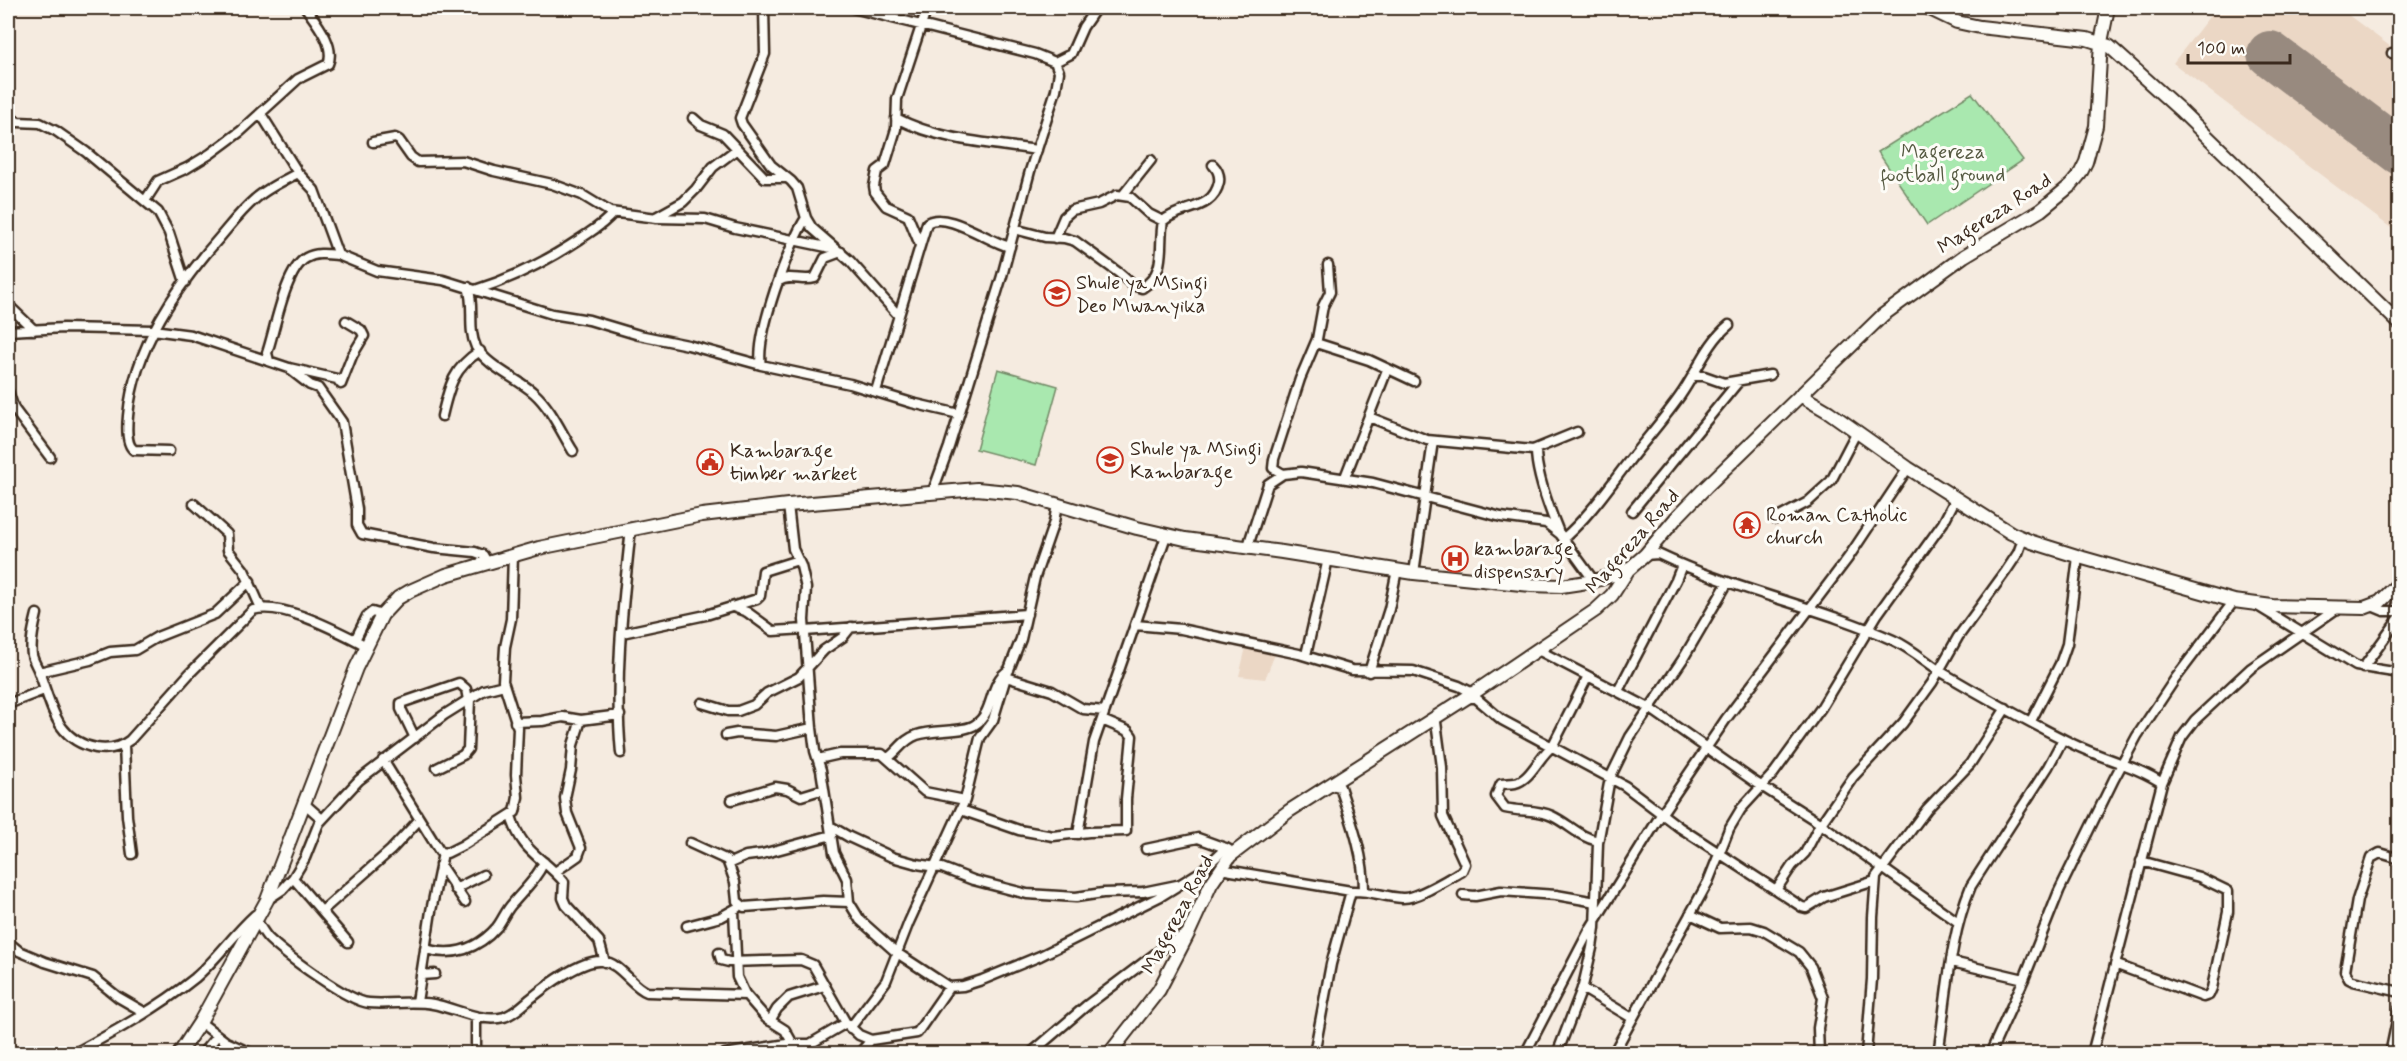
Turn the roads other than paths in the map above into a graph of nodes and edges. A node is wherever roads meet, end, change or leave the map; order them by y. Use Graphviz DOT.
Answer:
graph roads {
  1 [pos="306,8"];
  2 [pos="764,8"];
  3 [pos="854,8"];
  4 [pos="927,8"];
  5 [pos="1096,8"];
  6 [pos="1928,8"];
  7 [pos="2108,8"];
  8 [pos="922,24"];
  9 [pos="2101,42"];
  10 [pos="1055,62"];
  11 [pos="261,114"];
  12 [pos="8,116"];
  13 [pos="693,118"];
  14 [pos="896,118"];
  15 [pos="373,142"];
  16 [pos="737,148"];
  17 [pos="1037,150"];
  18 [pos="1151,160"];
  19 [pos="1213,165"];
  20 [pos="298,173"];
  21 [pos="788,178"];
  22 [pos="1123,195"];
  23 [pos="145,201"];
  24 [pos="613,213"];
  25 [pos="655,218"];
  26 [pos="806,218"];
  27 [pos="1163,221"];
  28 [pos="1014,229"];
  29 [pos="1055,238"];
  30 [pos="793,240"];
  31 [pos="920,245"];
  32 [pos="1010,247"];
  33 [pos="838,250"];
  34 [pos="338,255"];
  35 [pos="1328,265"];
  36 [pos="779,281"];
  37 [pos="185,282"];
  38 [pos="472,289"];
  39 [pos="8,305"];
  40 [pos="898,315"];
  41 [pos="346,321"];
  42 [pos="2400,324"];
  43 [pos="1729,325"];
  44 [pos="34,330"];
  45 [pos="153,330"];
  46 [pos="8,331"];
  47 [pos="1316,344"];
  48 [pos="480,351"];
  49 [pos="269,361"];
  50 [pos="761,365"];
  51 [pos="289,368"];
  52 [pos="1387,370"];
  53 [pos="1770,375"];
  54 [pos="1694,376"];
  55 [pos="1414,381"];
  56 [pos="1739,381"];
  57 [pos="8,391"];
  58 [pos="876,391"];
  59 [pos="1800,395"];
  60 [pos="959,414"];
  61 [pos="442,416"];
  62 [pos="1369,417"];
  63 [pos="1577,432"];
  64 [pos="1857,433"];
  65 [pos="1433,441"];
  66 [pos="1536,450"];
  67 [pos="169,451"];
  68 [pos="573,451"];
  69 [pos="50,457"];
  70 [pos="1908,468"];
  71 [pos="1283,474"];
  72 [pos="1345,477"];
  73 [pos="933,491"];
  74 [pos="1426,498"];
  75 [pos="1956,498"];
  76 [pos="194,504"];
  77 [pos="788,504"];
  78 [pos="1057,504"];
  79 [pos="1632,511"];
  80 [pos="1776,519"];
  81 [pos="631,528"];
  82 [pos="1166,536"];
  83 [pos="1562,536"];
  84 [pos="2023,539"];
  85 [pos="1247,549"];
  86 [pos="513,555"];
  87 [pos="1646,555"];
  88 [pos="2078,557"];
  89 [pos="1328,559"];
  90 [pos="798,561"];
  91 [pos="488,562"];
  92 [pos="1682,565"];
  93 [pos="1397,570"];
  94 [pos="1628,570"];
  95 [pos="1414,573"];
  96 [pos="250,581"];
  97 [pos="1594,581"];
  98 [pos="1728,582"];
  99 [pos="2400,582"];
  100 [pos="2234,601"];
  101 [pos="2256,605"];
  102 [pos="2372,606"];
  103 [pos="732,607"];
  104 [pos="2339,607"];
  105 [pos="261,608"];
  106 [pos="1808,609"];
  107 [pos="2400,611"];
  108 [pos="37,614"];
  109 [pos="1027,614"];
  110 [pos="382,615"];
  111 [pos="2400,617"];
  112 [pos="1135,625"];
  113 [pos="851,627"];
  114 [pos="805,630"];
  115 [pos="1869,631"];
  116 [pos="622,633"];
  117 [pos="2303,633"];
  118 [pos="355,640"];
  119 [pos="367,646"];
  120 [pos="1538,650"];
  121 [pos="1306,655"];
  122 [pos="807,668"];
  123 [pos="2362,668"];
  124 [pos="1940,670"];
  125 [pos="39,672"];
  126 [pos="1369,672"];
  127 [pos="1007,673"];
  128 [pos="2400,673"];
  129 [pos="1588,676"];
  130 [pos="504,685"];
  131 [pos="44,690"];
  132 [pos="1618,691"];
  133 [pos="1466,698"];
  134 [pos="469,700"];
  135 [pos="702,703"];
  136 [pos="8,704"];
  137 [pos="2006,708"];
  138 [pos="1652,709"];
  139 [pos="620,715"];
  140 [pos="1104,716"];
  141 [pos="581,720"];
  142 [pos="1430,721"];
  143 [pos="2031,721"];
  144 [pos="515,722"];
  145 [pos="812,728"];
  146 [pos="726,735"];
  147 [pos="415,738"];
  148 [pos="2063,739"];
  149 [pos="124,745"];
  150 [pos="1707,746"];
  151 [pos="1552,747"];
  152 [pos="621,753"];
  153 [pos="888,758"];
  154 [pos="818,759"];
  155 [pos="383,760"];
  156 [pos="2123,763"];
  157 [pos="437,768"];
  158 [pos="1610,778"];
  159 [pos="2162,783"];
  160 [pos="1331,784"];
  161 [pos="1761,785"];
  162 [pos="824,789"];
  163 [pos="732,800"];
  164 [pos="965,800"];
  165 [pos="305,804"];
  166 [pos="960,810"];
  167 [pos="1662,813"];
  168 [pos="511,816"];
  169 [pos="322,819"];
  170 [pos="419,820"];
  171 [pos="1821,824"];
  172 [pos="829,825"];
  173 [pos="1078,834"];
  174 [pos="832,835"];
  175 [pos="1598,841"];
  176 [pos="690,843"];
  177 [pos="1146,849"];
  178 [pos="1230,850"];
  179 [pos="443,853"];
  180 [pos="132,854"];
  181 [pos="1719,854"];
  182 [pos="2400,859"];
  183 [pos="2141,861"];
  184 [pos="544,862"];
  185 [pos="730,863"];
  186 [pos="440,865"];
  187 [pos="937,867"];
  188 [pos="1220,868"];
  189 [pos="1881,869"];
  190 [pos="555,872"];
  191 [pos="483,875"];
  192 [pos="293,878"];
  193 [pos="1875,881"];
  194 [pos="1180,885"];
  195 [pos="455,889"];
  196 [pos="1364,890"];
  197 [pos="1776,890"];
  198 [pos="1351,891"];
  199 [pos="1463,895"];
  200 [pos="465,902"];
  201 [pos="849,902"];
  202 [pos="1596,902"];
  203 [pos="737,908"];
  204 [pos="262,910"];
  205 [pos="322,911"];
  206 [pos="1690,914"];
  207 [pos="1595,921"];
  208 [pos="1958,922"];
  209 [pos="687,926"];
  210 [pos="1189,932"];
  211 [pos="8,942"];
  212 [pos="348,942"];
  213 [pos="425,949"];
  214 [pos="719,953"];
  215 [pos="897,953"];
  216 [pos="605,962"];
  217 [pos="1952,962"];
  218 [pos="736,963"];
  219 [pos="2116,965"];
  220 [pos="435,974"];
  221 [pos="421,975"];
  222 [pos="2024,979"];
  223 [pos="824,986"];
  224 [pos="949,987"];
  225 [pos="1582,988"];
  226 [pos="2400,992"];
  227 [pos="745,994"];
  228 [pos="417,1002"];
  229 [pos="2400,1006"];
  230 [pos="144,1012"];
  231 [pos="476,1016"];
  232 [pos="1632,1018"];
  233 [pos="770,1021"];
  234 [pos="200,1022"];
  235 [pos="848,1025"];
  236 [pos="217,1036"];
  237 [pos="871,1040"];
  238 [pos="797,1044"];
  239 [pos="73,1053"];
  240 [pos="179,1053"];
  241 [pos="202,1053"];
  242 [pos="253,1053"];
  243 [pos="476,1053"];
  244 [pos="725,1053"];
  245 [pos="789,1053"];
  246 [pos="859,1053"];
  247 [pos="1030,1053"];
  248 [pos="1109,1053"];
  249 [pos="1314,1053"];
  250 [pos="1525,1053"];
  251 [pos="1557,1053"];
  252 [pos="1613,1053"];
  253 [pos="1820,1053"];
  254 [pos="1866,1053"];
  255 [pos="1938,1053"];
  256 [pos="1990,1053"];
  257 [pos="2092,1053"];
  258 [pos="2390,1053"];
  1 -- 11 [label="street"];
  2 -- 21 [label="street"];
  3 -- 8 [label="street"];
  4 -- 8 [label="street"];
  5 -- 10 [label="street"];
  6 -- 9 [label="street"];
  7 -- 9 [label="street, Magereza Road"];
  8 -- 10 [label="street"];
  8 -- 14 [label="street"];
  9 -- 42 [label="street"];
  9 -- 59 [label="street, Magereza Road"];
  10 -- 17 [label="street"];
  11 -- 20 [label="street"];
  11 -- 23 [label="street"];
  12 -- 23 [label="street"];
  13 -- 16 [label="street"];
  14 -- 17 [label="street"];
  14 -- 31 [label="street"];
  15 -- 24 [label="street"];
  16 -- 21 [label="street"];
  16 -- 25 [label="street"];
  17 -- 28 [label="street"];
  18 -- 22 [label="street"];
  19 -- 27 [label="street"];
  20 -- 34 [label="street"];
  20 -- 37 [label="street"];
  21 -- 26 [label="street"];
  22 -- 27 [label="street"];
  22 -- 29 [label="street"];
  23 -- 37 [label="street"];
  24 -- 25 [label="street"];
  24 -- 38 [label="street"];
  25 -- 30 [label="street"];
  26 -- 30 [label="street"];
  26 -- 33 [label="street"];
  27 -- 29 [label="street"];
  28 -- 29 [label="street"];
  28 -- 32 [label="street"];
  30 -- 33 [label="street"];
  30 -- 36 [label="street"];
  31 -- 32 [label="street"];
  31 -- 40 [label="street"];
  32 -- 60 [label="street"];
  33 -- 36 [label="street"];
  33 -- 40 [label="street"];
  34 -- 38 [label="street"];
  34 -- 49 [label="street"];
  35 -- 47 [label="street"];
  36 -- 50 [label="street"];
  37 -- 45 [label="street"];
  38 -- 48 [label="street"];
  38 -- 50 [label="street"];
  39 -- 44 [label="street"];
  40 -- 58 [label="street"];
  41 -- 51 [label="street"];
  43 -- 54 [label="street"];
  44 -- 45 [label="street"];
  44 -- 46 [label="street"];
  45 -- 49 [label="street"];
  45 -- 67 [label="street"];
  47 -- 52 [label="street"];
  47 -- 71 [label="street"];
  48 -- 61 [label="street"];
  48 -- 68 [label="street"];
  49 -- 51 [label="street"];
  50 -- 58 [label="street"];
  51 -- 91 [label="street"];
  52 -- 55 [label="street"];
  52 -- 62 [label="street"];
  53 -- 56 [label="street"];
  54 -- 56 [label="street"];
  54 -- 83 [label="street"];
  56 -- 79 [label="street"];
  57 -- 69 [label="street"];
  58 -- 60 [label="street"];
  59 -- 64 [label="street"];
  59 -- 87 [label="street, Magereza Road"];
  60 -- 73 [label="street"];
  62 -- 65 [label="street"];
  62 -- 72 [label="street"];
  63 -- 66 [label="street"];
  64 -- 70 [label="street"];
  64 -- 80 [label="street"];
  65 -- 66 [label="street"];
  65 -- 74 [label="street"];
  66 -- 83 [label="street"];
  70 -- 75 [label="street"];
  70 -- 106 [label="street"];
  71 -- 72 [label="street"];
  71 -- 85 [label="street"];
  72 -- 74 [label="street"];
  73 -- 77 [label="street"];
  73 -- 78 [label="street"];
  74 -- 83 [label="street"];
  74 -- 95 [label="street"];
  75 -- 84 [label="street"];
  75 -- 115 [label="street"];
  76 -- 96 [label="street"];
  77 -- 81 [label="street"];
  77 -- 90 [label="street"];
  78 -- 82 [label="street"];
  78 -- 109 [label="street"];
  81 -- 86 [label="street"];
  81 -- 116 [label="street"];
  82 -- 85 [label="street"];
  82 -- 112 [label="street"];
  83 -- 97 [label="street"];
  84 -- 88 [label="street"];
  84 -- 124 [label="street"];
  85 -- 89 [label="street"];
  86 -- 91 [label="street"];
  86 -- 130 [label="street"];
  87 -- 92 [label="street"];
  87 -- 94 [label="street, Magereza Road"];
  88 -- 100 [label="street"];
  88 -- 143 [label="street"];
  89 -- 93 [label="street"];
  89 -- 121 [label="street"];
  90 -- 103 [label="street"];
  90 -- 114 [label="street"];
  91 -- 110 [label="street"];
  92 -- 98 [label="street"];
  92 -- 132 [label="street"];
  93 -- 95 [label="street"];
  93 -- 126 [label="street"];
  94 -- 97 [label="street"];
  94 -- 120 [label="street, Magereza Road"];
  95 -- 97 [label="street"];
  96 -- 105 [label="street"];
  96 -- 125 [label="street"];
  98 -- 106 [label="street"];
  98 -- 138 [label="street"];
  99 -- 102 [label="street"];
  100 -- 101 [label="street"];
  100 -- 156 [label="street"];
  101 -- 104 [label="street"];
  101 -- 117 [label="street"];
  102 -- 104 [label="street"];
  102 -- 107 [label="street"];
  103 -- 114 [label="street"];
  103 -- 116 [label="street"];
  104 -- 117 [label="street"];
  105 -- 118 [label="street"];
  105 -- 149 [label="street"];
  106 -- 115 [label="street"];
  106 -- 150 [label="street"];
  108 -- 125 [label="street"];
  109 -- 113 [label="street"];
  109 -- 127 [label="street"];
  110 -- 118 [label="street"];
  110 -- 119 [label="street"];
  111 -- 123 [label="street"];
  112 -- 121 [label="street"];
  112 -- 140 [label="street"];
  113 -- 114 [label="street"];
  113 -- 122 [label="street"];
  114 -- 122 [label="street"];
  115 -- 124 [label="street"];
  115 -- 161 [label="street"];
  116 -- 139 [label="street"];
  117 -- 123 [label="street"];
  117 -- 159 [label="street"];
  118 -- 119 [label="street"];
  119 -- 165 [label="street"];
  120 -- 129 [label="street"];
  120 -- 133 [label="street, Magereza Road"];
  121 -- 126 [label="street"];
  122 -- 135 [label="street"];
  122 -- 145 [label="street"];
  123 -- 128 [label="street"];
  124 -- 137 [label="street"];
  124 -- 171 [label="street"];
  125 -- 131 [label="street"];
  126 -- 133 [label="street"];
  127 -- 140 [label="street"];
  127 -- 153 [label="street"];
  127 -- 164 [label="street"];
  129 -- 132 [label="street"];
  129 -- 151 [label="street"];
  130 -- 134 [label="street"];
  130 -- 144 [label="street"];
  131 -- 136 [label="street"];
  131 -- 149 [label="street"];
  132 -- 138 [label="street"];
  133 -- 142 [label="street, Magereza Road"];
  133 -- 151 [label="street"];
  134 -- 147 [label="street"];
  134 -- 147 [label="street"];
  134 -- 157 [label="street"];
  137 -- 143 [label="street"];
  137 -- 189 [label="street"];
  138 -- 150 [label="street"];
  138 -- 158 [label="street"];
  139 -- 141 [label="street"];
  139 -- 152 [label="street"];
  140 -- 173 [label="street"];
  140 -- 173 [label="street"];
  141 -- 144 [label="street"];
  141 -- 190 [label="street"];
  142 -- 160 [label="street, Magereza Road"];
  142 -- 196 [label="street"];
  143 -- 148 [label="street"];
  144 -- 168 [label="street"];
  145 -- 146 [label="street"];
  145 -- 154 [label="street"];
  147 -- 155 [label="street"];
  148 -- 156 [label="street"];
  148 -- 208 [label="street"];
  149 -- 180 [label="street"];
  150 -- 161 [label="street"];
  150 -- 167 [label="street"];
  151 -- 158 [label="street"];
  151 -- 175 [label="street"];
  153 -- 154 [label="street"];
  153 -- 164 [label="street"];
  154 -- 162 [label="street"];
  155 -- 169 [label="street"];
  155 -- 170 [label="street"];
  156 -- 159 [label="street"];
  156 -- 222 [label="street"];
  158 -- 167 [label="street"];
  158 -- 175 [label="street"];
  159 -- 183 [label="street"];
  160 -- 178 [label="street, Magereza Road"];
  160 -- 196 [label="street"];
  161 -- 171 [label="street"];
  161 -- 181 [label="street"];
  162 -- 163 [label="street"];
  162 -- 172 [label="street"];
  164 -- 166 [label="street"];
  165 -- 169 [label="street"];
  165 -- 204 [label="street"];
  166 -- 173 [label="street"];
  166 -- 187 [label="street"];
  167 -- 181 [label="street"];
  167 -- 207 [label="street"];
  168 -- 179 [label="street"];
  168 -- 184 [label="street"];
  169 -- 192 [label="street"];
  170 -- 179 [label="street"];
  170 -- 205 [label="street"];
  171 -- 189 [label="street"];
  171 -- 197 [label="street"];
  172 -- 174 [label="street"];
  172 -- 187 [label="street"];
  174 -- 185 [label="street"];
  174 -- 201 [label="street"];
  175 -- 202 [label="street"];
  176 -- 185 [label="street"];
  177 -- 178 [label="street"];
  178 -- 188 [label="street, Magereza Road"];
  178 -- 194 [label="street"];
  179 -- 186 [label="street"];
  181 -- 197 [label="street"];
  181 -- 206 [label="street"];
  182 -- 226 [label="street"];
  183 -- 219 [label="street"];
  183 -- 219 [label="street"];
  184 -- 190 [label="street"];
  184 -- 213 [label="street"];
  185 -- 203 [label="street"];
  186 -- 195 [label="street"];
  186 -- 213 [label="street"];
  187 -- 194 [label="street"];
  187 -- 215 [label="street"];
  188 -- 198 [label="street"];
  188 -- 210 [label="street, Magereza Road"];
  189 -- 193 [label="street"];
  189 -- 208 [label="street"];
  190 -- 216 [label="street"];
  191 -- 195 [label="street"];
  192 -- 204 [label="street"];
  192 -- 205 [label="street"];
  193 -- 197 [label="street"];
  193 -- 254 [label="street"];
  194 -- 224 [label="street"];
  195 -- 200 [label="street"];
  196 -- 198 [label="street"];
  198 -- 249 [label="street"];
  199 -- 202 [label="street"];
  201 -- 203 [label="street"];
  201 -- 215 [label="street"];
  202 -- 207 [label="street"];
  203 -- 209 [label="street"];
  203 -- 218 [label="street"];
  204 -- 228 [label="street"];
  204 -- 230 [label="street"];
  204 -- 234 [label="street"];
  205 -- 212 [label="street"];
  206 -- 232 [label="street"];
  206 -- 253 [label="street"];
  207 -- 225 [label="street"];
  207 -- 250 [label="street"];
  208 -- 217 [label="street"];
  210 -- 247 [label="street"];
  210 -- 248 [label="street, Magereza Road"];
  211 -- 230 [label="street"];
  213 -- 221 [label="street"];
  214 -- 218 [label="street"];
  215 -- 224 [label="street"];
  215 -- 235 [label="street"];
  216 -- 227 [label="street"];
  216 -- 231 [label="street"];
  217 -- 222 [label="street"];
  217 -- 255 [label="street"];
  218 -- 223 [label="street"];
  218 -- 227 [label="street"];
  219 -- 257 [label="street"];
  220 -- 221 [label="street"];
  221 -- 228 [label="street"];
  222 -- 256 [label="street"];
  223 -- 233 [label="street"];
  223 -- 235 [label="street"];
  224 -- 237 [label="street"];
  225 -- 232 [label="street"];
  225 -- 251 [label="street"];
  227 -- 233 [label="street"];
  228 -- 231 [label="street"];
  229 -- 258 [label="street"];
  230 -- 239 [label="street"];
  231 -- 243 [label="street"];
  232 -- 252 [label="street"];
  233 -- 238 [label="street"];
  234 -- 236 [label="street"];
  234 -- 240 [label="street"];
  235 -- 237 [label="street"];
  235 -- 238 [label="street"];
  236 -- 241 [label="street"];
  236 -- 242 [label="street"];
  237 -- 246 [label="street"];
  238 -- 244 [label="street"];
  238 -- 245 [label="street"];
}
